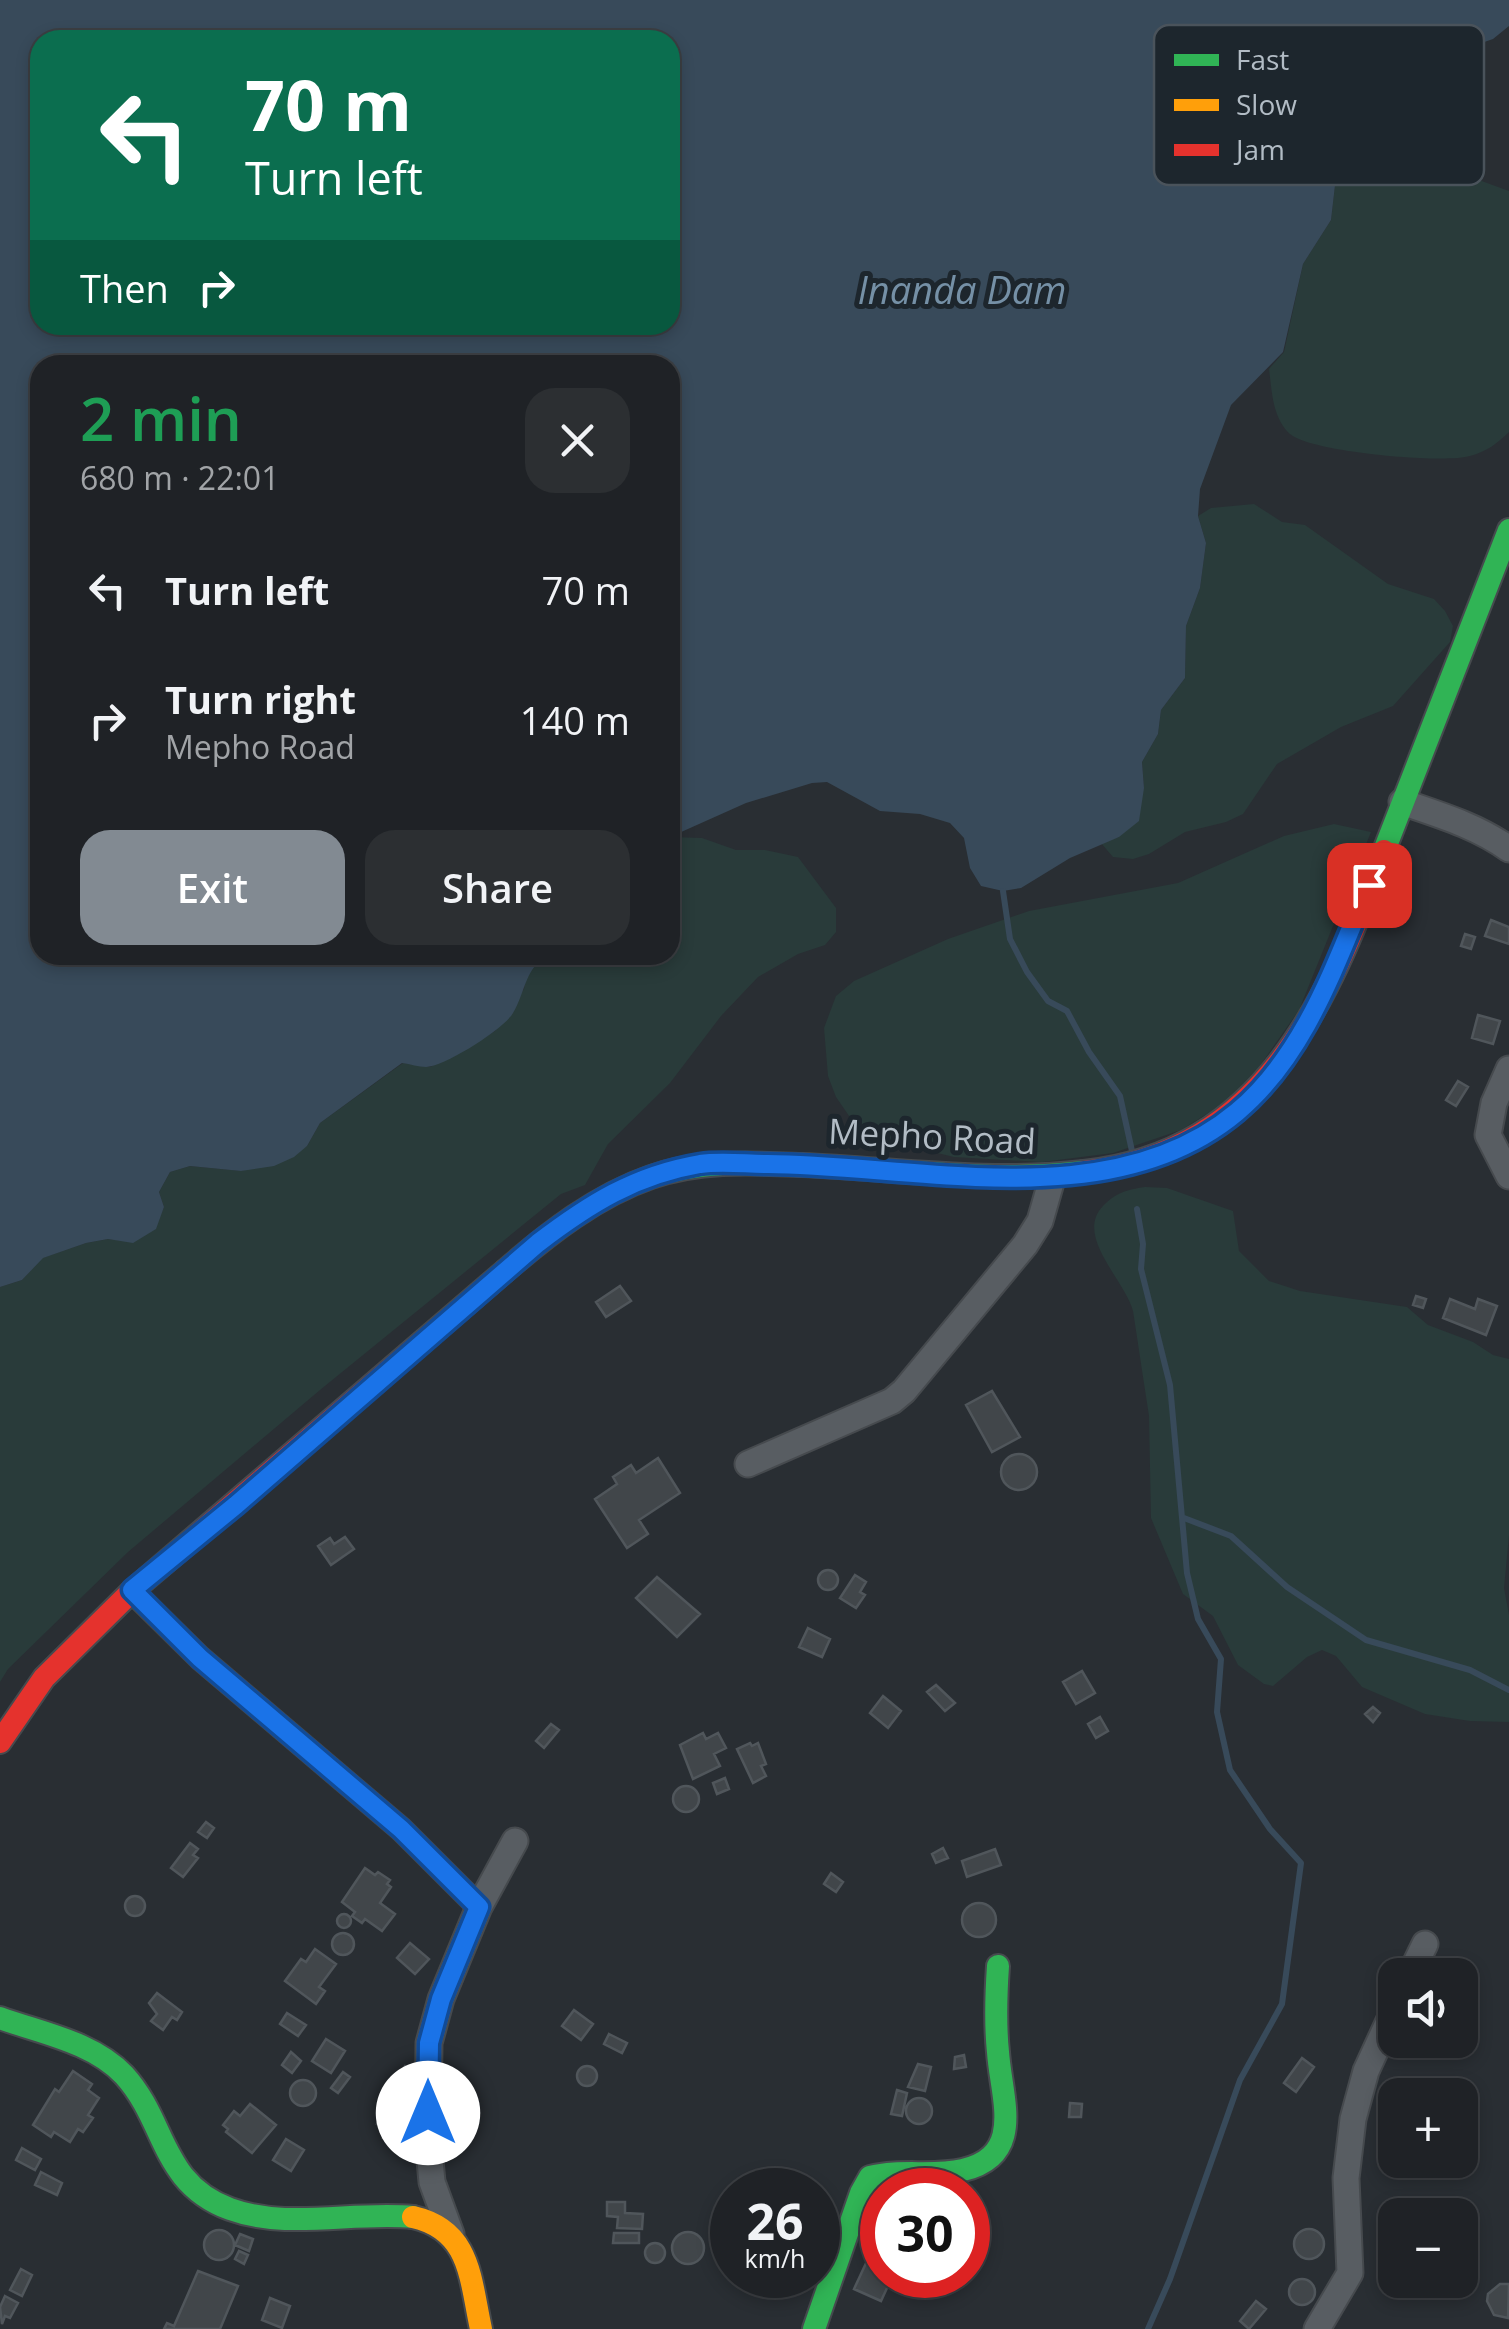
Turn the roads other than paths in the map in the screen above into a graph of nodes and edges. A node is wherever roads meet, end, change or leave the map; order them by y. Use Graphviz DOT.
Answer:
graph roads {
  1 [pos="1509,530"];
  2 [pos="1402,802"];
  3 [pos="1509,849"];
  4 [pos="1509,1069"];
  5 [pos="1509,1176"];
  6 [pos="1052,1179"];
  7 [pos="748,1464"];
  8 [pos="132,1590"];
  9 [pos="0,1742"];
  10 [pos="515,1841"];
  11 [pos="479,1907"];
  12 [pos="1424,1944"];
  13 [pos="1418,1958"];
  14 [pos="998,1966"];
  15 [pos="0,2018"];
  16 [pos="1378,2045"];
  17 [pos="451,2234"];
  18 [pos="481,2329"];
  19 [pos="814,2329"];
  20 [pos="1317,2329"];
  1 -- 2 [label="street, Mepho Road"];
  2 -- 3 [label="street"];
  2 -- 6 [label="street, Mepho Road"];
  4 -- 5 [label="street"];
  6 -- 7 [label="street"];
  6 -- 8 [label="street, Mepho Road"];
  8 -- 9 [label="street, Mepho Road"];
  8 -- 11 [label="street"];
  10 -- 11 [label="street"];
  11 -- 17 [label="street"];
  12 -- 13 [label="street"];
  14 -- 19 [label="street"];
  15 -- 17 [label="street"];
  16 -- 20 [label="street"];
  17 -- 18 [label="street"];
}
